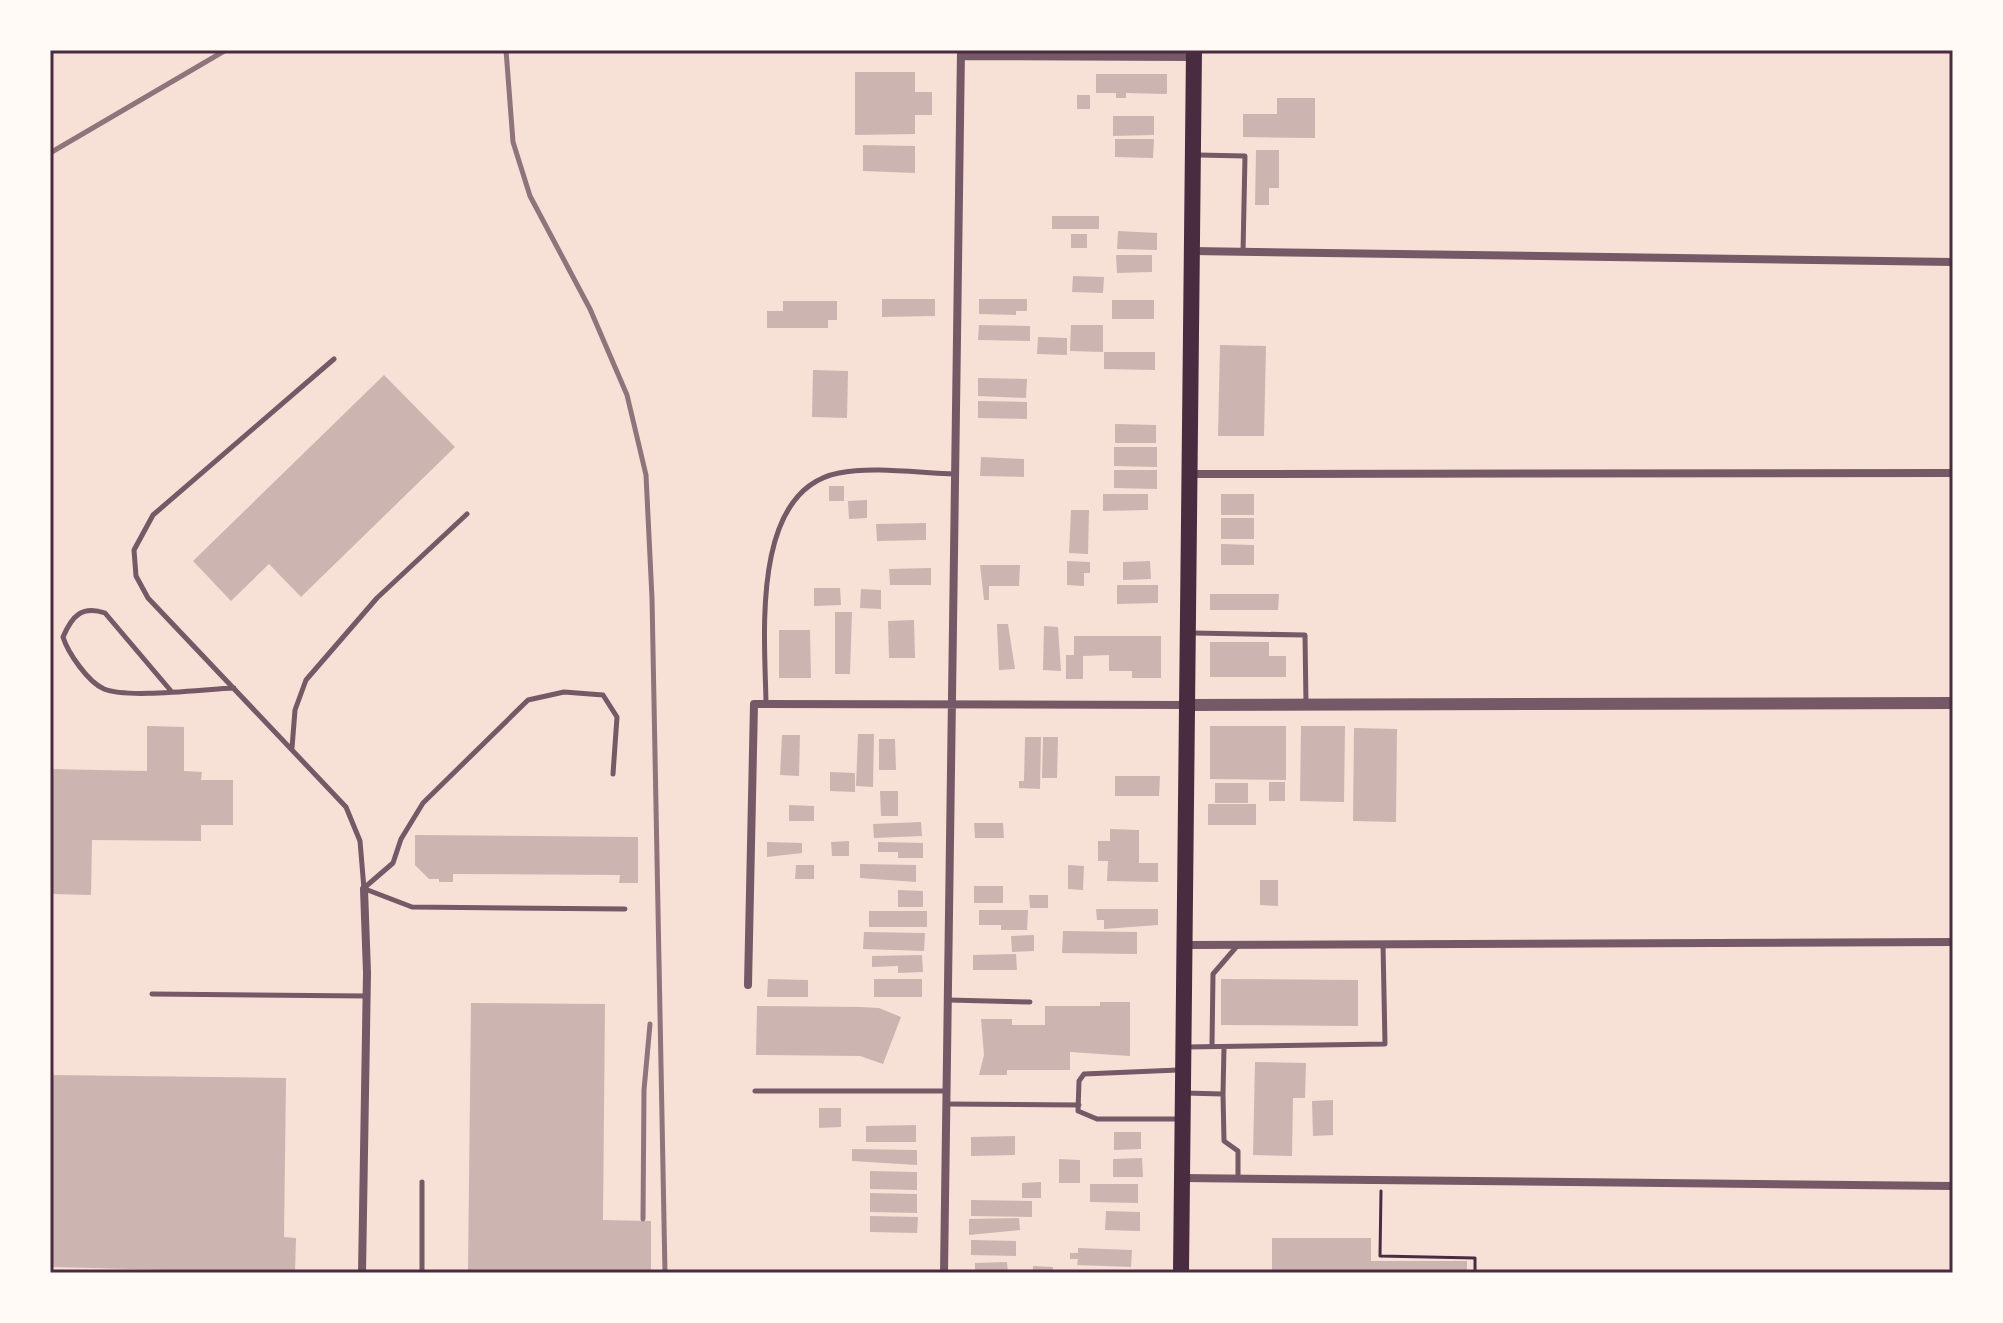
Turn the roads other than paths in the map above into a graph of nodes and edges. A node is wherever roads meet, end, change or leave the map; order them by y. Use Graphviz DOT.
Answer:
graph roads {
  1 [pos="961,53"];
  2 [pos="1089,53"];
  3 [pos="1194,53"];
  4 [pos="1193,155"];
  5 [pos="1192,251"];
  6 [pos="1243,252"];
  7 [pos="1953,262"];
  8 [pos="334,359"];
  9 [pos="1953,473"];
  10 [pos="956,474"];
  11 [pos="1189,474"];
  12 [pos="467,514"];
  13 [pos="1188,632"];
  14 [pos="235,688"];
  15 [pos="171,691"];
  16 [pos="1953,703"];
  17 [pos="766,704"];
  18 [pos="1306,704"];
  19 [pos="1187,705"];
  20 [pos="953,706"];
  21 [pos="292,749"];
  22 [pos="613,774"];
  23 [pos="364,889"];
  24 [pos="625,909"];
  25 [pos="1953,942"];
  26 [pos="1383,944"];
  27 [pos="1185,945"];
  28 [pos="1238,945"];
  29 [pos="748,985"];
  30 [pos="152,994"];
  31 [pos="366,996"];
  32 [pos="948,1000"];
  33 [pos="1030,1002"];
  34 [pos="1212,1046"];
  35 [pos="1224,1046"];
  36 [pos="1184,1047"];
  37 [pos="1183,1070"];
  38 [pos="755,1091"];
  39 [pos="947,1091"];
  40 [pos="1183,1093"];
  41 [pos="1223,1094"];
  42 [pos="946,1104"];
  43 [pos="1079,1105"];
  44 [pos="1183,1119"];
  45 [pos="1182,1178"];
  46 [pos="1238,1178"];
  47 [pos="422,1182"];
  48 [pos="1953,1186"];
  49 [pos="362,1273"];
  50 [pos="422,1273"];
  51 [pos="944,1273"];
  52 [pos="1181,1273"];
  1 -- 2 [label="street"];
  1 -- 10 [label="street"];
  2 -- 3 [label="street"];
  3 -- 4 [label="main road"];
  4 -- 5 [label="main road"];
  4 -- 6 [label="lane"];
  5 -- 6 [label="street"];
  5 -- 11 [label="main road"];
  6 -- 7 [label="street"];
  8 -- 14 [label="lane"];
  9 -- 11 [label="street"];
  10 -- 17 [label="lane"];
  10 -- 20 [label="street"];
  11 -- 13 [label="main road"];
  12 -- 21 [label="lane"];
  13 -- 18 [label="lane"];
  13 -- 19 [label="main road"];
  14 -- 15 [label="lane"];
  14 -- 21 [label="lane"];
  15 -- 15 [label="lane"];
  16 -- 18 [label="street"];
  17 -- 20 [label="street"];
  17 -- 29 [label="street"];
  18 -- 19 [label="street"];
  19 -- 20 [label="street"];
  19 -- 27 [label="main road"];
  20 -- 32 [label="street"];
  21 -- 23 [label="lane"];
  22 -- 23 [label="lane"];
  23 -- 24 [label="lane"];
  23 -- 31 [label="street"];
  25 -- 26 [label="street"];
  26 -- 28 [label="street"];
  26 -- 35 [label="lane"];
  27 -- 28 [label="street"];
  27 -- 36 [label="main road"];
  28 -- 34 [label="lane"];
  30 -- 31 [label="lane"];
  31 -- 49 [label="street"];
  32 -- 33 [label="lane"];
  32 -- 39 [label="street"];
  34 -- 35 [label="lane"];
  34 -- 36 [label="lane"];
  35 -- 41 [label="lane"];
  36 -- 37 [label="main road"];
  37 -- 40 [label="main road"];
  37 -- 43 [label="lane"];
  38 -- 39 [label="lane"];
  39 -- 42 [label="street"];
  40 -- 41 [label="lane"];
  40 -- 44 [label="main road"];
  41 -- 46 [label="lane"];
  42 -- 43 [label="lane"];
  42 -- 51 [label="street"];
  43 -- 44 [label="lane"];
  44 -- 45 [label="main road"];
  45 -- 46 [label="street"];
  45 -- 52 [label="main road"];
  46 -- 48 [label="street"];
  47 -- 50 [label="lane"];
}
